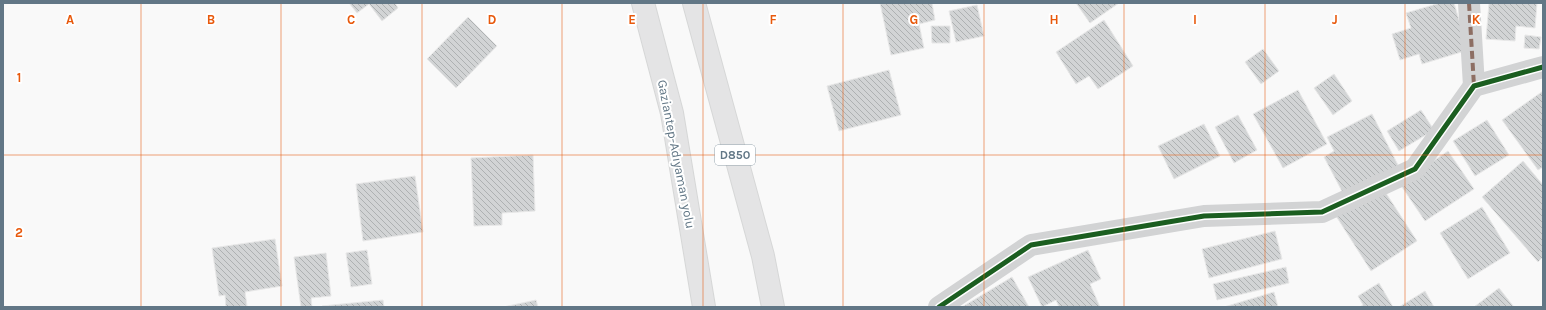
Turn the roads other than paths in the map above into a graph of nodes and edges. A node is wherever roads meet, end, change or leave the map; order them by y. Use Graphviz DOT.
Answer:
graph roads {
  1 [pos="643,3"];
  2 [pos="694,3"];
  3 [pos="1469,3"];
  4 [pos="1542,69"];
  5 [pos="1474,86"];
  6 [pos="704,307"];
  7 [pos="773,307"];
  8 [pos="939,307"];
  1 -- 6 [label="highway, Gaziantep-Adıyaman yolu"];
  2 -- 7 [label="highway, D850"];
  3 -- 5 [label="street"];
  4 -- 5 [label="street"];
  5 -- 8 [label="street"];
}
